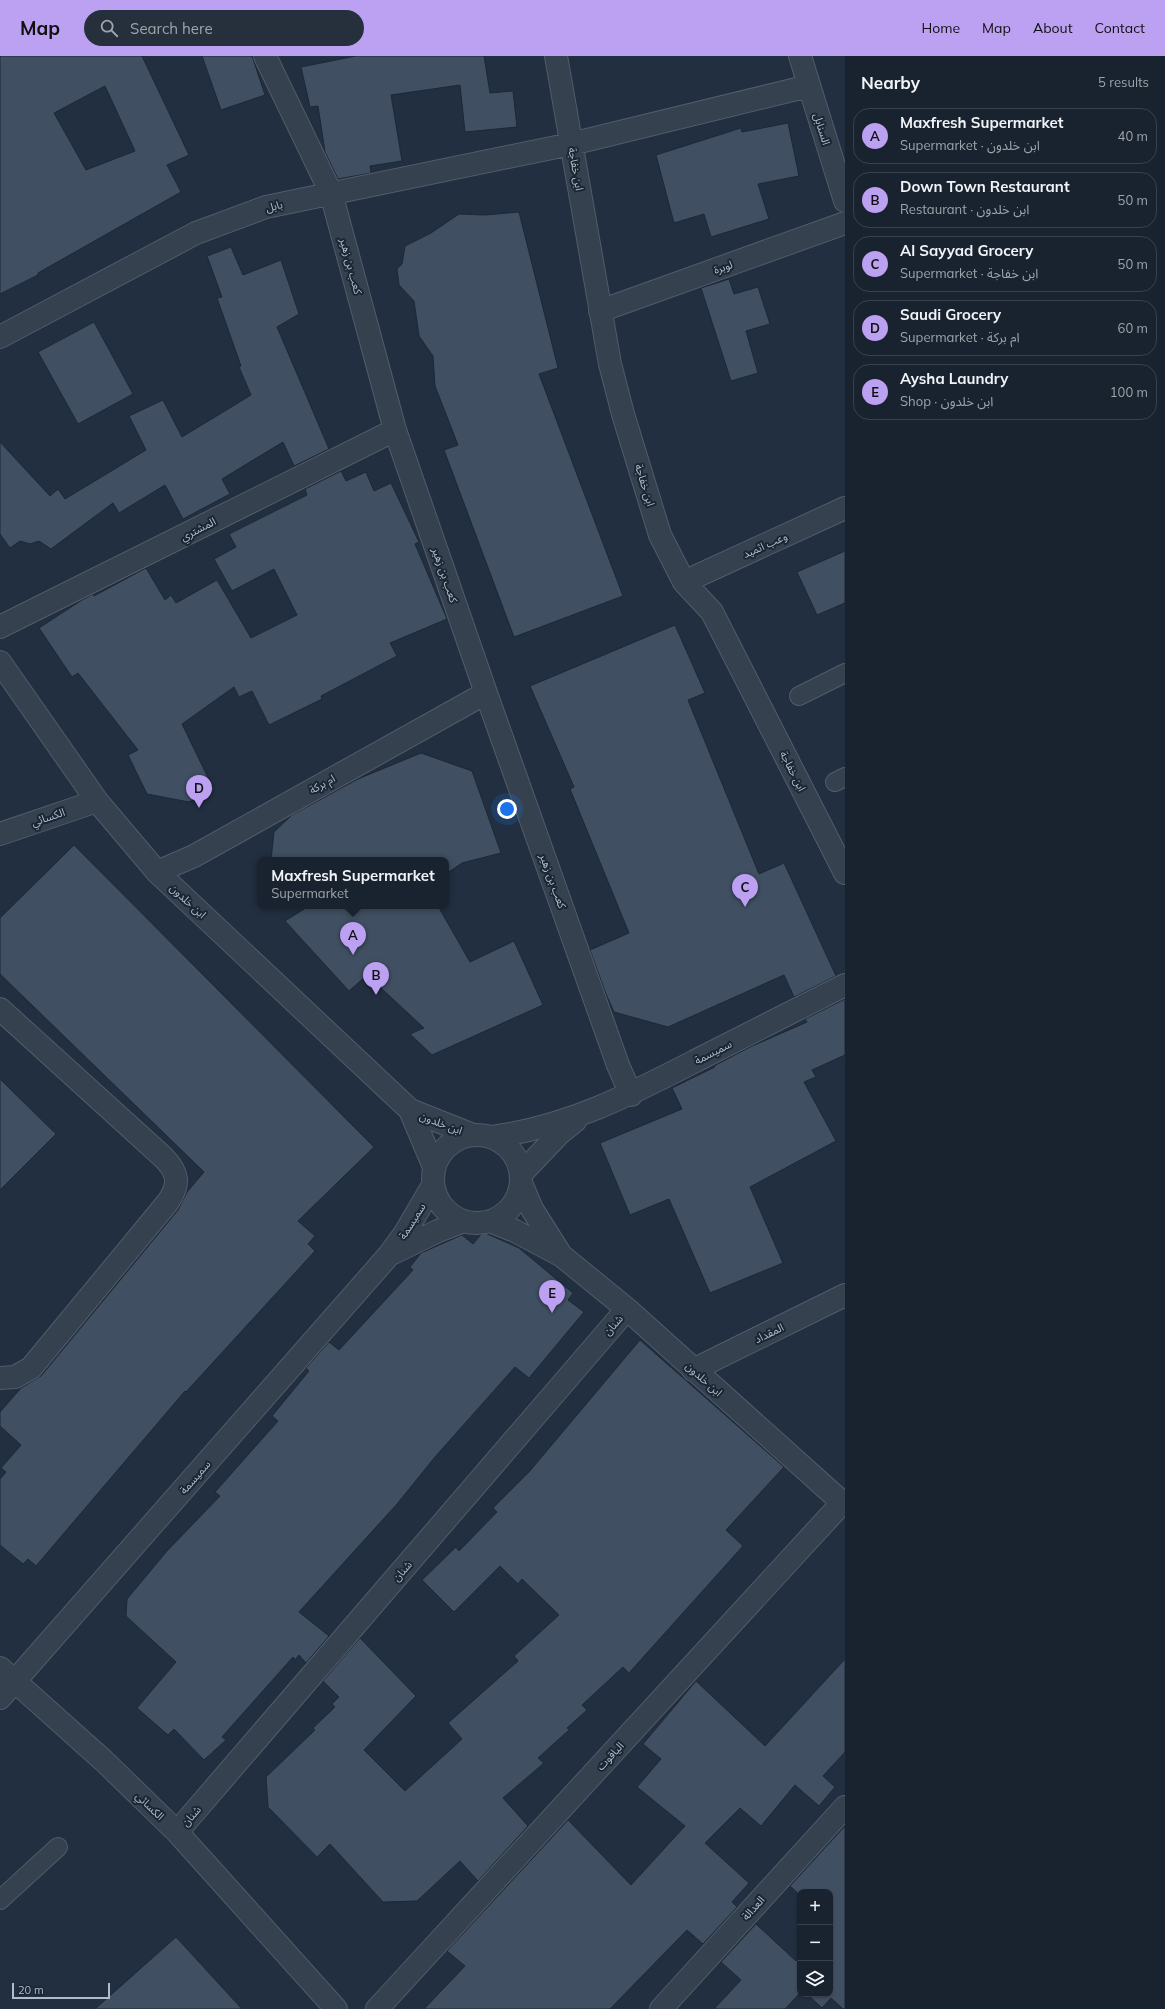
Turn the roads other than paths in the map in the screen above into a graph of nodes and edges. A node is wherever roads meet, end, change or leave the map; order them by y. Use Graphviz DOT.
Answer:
graph roads {
  1 [pos="265,56"];
  2 [pos="556,56"];
  3 [pos="800,56"];
  4 [pos="809,86"];
  5 [pos="571,144"];
  6 [pos="331,193"];
  7 [pos="845,201"];
  8 [pos="845,223"];
  9 [pos="600,311"];
  10 [pos="0,337"];
  11 [pos="396,430"];
  12 [pos="845,508"];
  13 [pos="684,582"];
  14 [pos="0,627"];
  15 [pos="0,662"];
  16 [pos="845,673"];
  17 [pos="486,693"];
  18 [pos="799,696"];
  19 [pos="97,800"];
  20 [pos="0,834"];
  21 [pos="157,872"];
  22 [pos="845,874"];
  23 [pos="845,985"];
  24 [pos="0,1010"];
  25 [pos="631,1095"];
  26 [pos="410,1110"];
  27 [pos="580,1116"];
  28 [pos="482,1136"];
  29 [pos="433,1176"];
  30 [pos="520,1179"];
  31 [pos="464,1221"];
  32 [pos="490,1221"];
  33 [pos="389,1256"];
  34 [pos="562,1256"];
  35 [pos="845,1295"];
  36 [pos="627,1309"];
  37 [pos="693,1370"];
  38 [pos="0,1378"];
  39 [pos="844,1504"];
  40 [pos="5,1683"];
  41 [pos="845,1807"];
  42 [pos="177,1832"];
  43 [pos="58,1848"];
  44 [pos="0,1900"];
  45 [pos="336,2009"];
  46 [pos="377,2009"];
  47 [pos="661,2009"];
  1 -- 6 [label="street, كعب بن زهير"];
  2 -- 5 [label="street, ابن خفاجة"];
  3 -- 4 [label="street, السنابل"];
  4 -- 5 [label="street, بابل"];
  4 -- 7 [label="street, السنابل"];
  5 -- 6 [label="street, بابل"];
  5 -- 9 [label="street, ابن خفاجة"];
  6 -- 10 [label="street, بابل"];
  6 -- 11 [label="street, كعب بن زهير"];
  8 -- 9 [label="street, لوبرة"];
  9 -- 13 [label="street, ابن خفاجة"];
  11 -- 14 [label="street, المشتري"];
  11 -- 17 [label="street, كعب بن زهير"];
  12 -- 13 [label="street, وعب اثميد"];
  13 -- 22 [label="street, ابن خفاجة"];
  15 -- 19 [label="street, ابن خلدون"];
  16 -- 18 [label="lane"];
  17 -- 21 [label="street, ام بركة"];
  17 -- 25 [label="street, كعب بن زهير"];
  19 -- 20 [label="street, الكسائي"];
  19 -- 21 [label="street, ابن خلدون"];
  21 -- 26 [label="street, ابن خلدون"];
  23 -- 25 [label="street, سميسمة"];
  24 -- 38 [label="street"];
  25 -- 27 [label="street, سميسمة"];
  26 -- 28 [label="street, ابن خلدون"];
  26 -- 29 [label="street, ابن خلدون"];
  27 -- 28 [label="street, سميسمة"];
  27 -- 30 [label="street, سميسمة"];
  28 -- 29 [label="street"];
  28 -- 30 [label="street"];
  29 -- 31 [label="street"];
  29 -- 33 [label="street, سميسمة"];
  30 -- 32 [label="street"];
  30 -- 34 [label="street, ابن خلدون"];
  31 -- 32 [label="street"];
  31 -- 33 [label="street, سميسمة"];
  32 -- 34 [label="street, ابن خلدون"];
  33 -- 40 [label="street, سميسمة"];
  34 -- 36 [label="street, ابن خلدون"];
  35 -- 37 [label="street, المقداد"];
  36 -- 37 [label="street, ابن خلدون"];
  36 -- 42 [label="street, شنان"];
  37 -- 39 [label="street, ابن خلدون"];
  39 -- 46 [label="street, الياقوت"];
  40 -- 42 [label="street, الكسائي"];
  41 -- 47 [label="street, العدالة"];
  42 -- 45 [label="street, الكسائي"];
  43 -- 44 [label="lane"];
}
